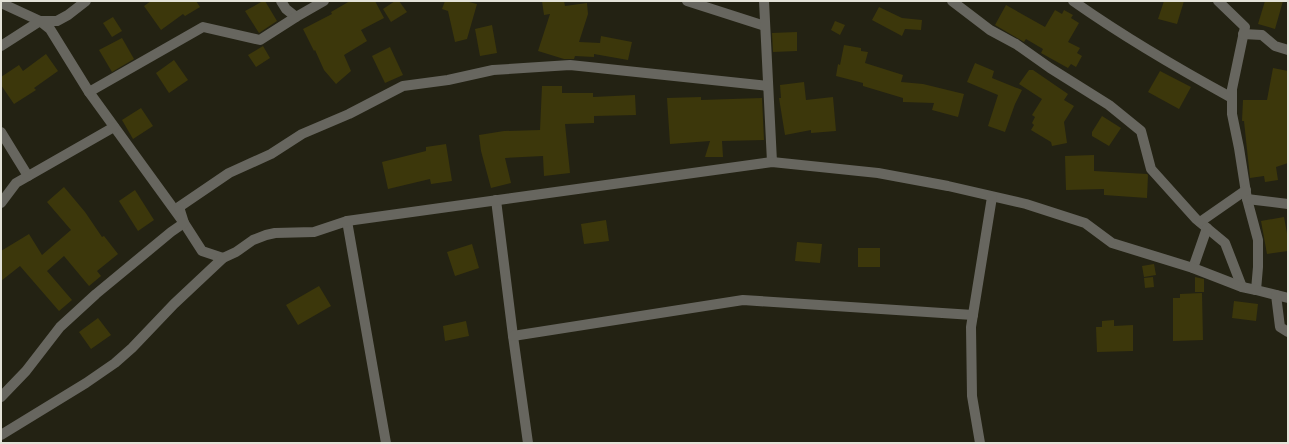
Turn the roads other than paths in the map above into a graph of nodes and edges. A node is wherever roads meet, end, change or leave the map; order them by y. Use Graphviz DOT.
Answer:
graph roads {
  1 [pos="86,1"];
  2 [pos="281,1"];
  3 [pos="324,1"];
  4 [pos="687,1"];
  5 [pos="764,1"];
  6 [pos="952,1"];
  7 [pos="1073,1"];
  8 [pos="1218,1"];
  9 [pos="1,3"];
  10 [pos="296,17"];
  11 [pos="40,21"];
  12 [pos="765,26"];
  13 [pos="1243,34"];
  14 [pos="1,46"];
  15 [pos="1288,50"];
  16 [pos="768,86"];
  17 [pos="89,92"];
  18 [pos="1232,98"];
  19 [pos="114,127"];
  20 [pos="1,132"];
  21 [pos="772,162"];
  22 [pos="28,176"];
  23 [pos="1247,195"];
  24 [pos="992,197"];
  25 [pos="496,200"];
  26 [pos="1,203"];
  27 [pos="1288,204"];
  28 [pos="347,221"];
  29 [pos="184,223"];
  30 [pos="1204,225"];
  31 [pos="223,258"];
  32 [pos="1193,268"];
  33 [pos="1242,287"];
  34 [pos="1256,290"];
  35 [pos="1276,295"];
  36 [pos="1288,298"];
  37 [pos="973,314"];
  38 [pos="1288,332"];
  39 [pos="513,336"];
  40 [pos="1,397"];
  41 [pos="1,435"];
  42 [pos="386,443"];
  43 [pos="528,443"];
  44 [pos="980,443"];
  1 -- 11 [label="street"];
  2 -- 10 [label="street"];
  3 -- 10 [label="street"];
  4 -- 12 [label="street"];
  5 -- 12 [label="street"];
  6 -- 30 [label="street"];
  7 -- 18 [label="street"];
  8 -- 13 [label="street"];
  9 -- 11 [label="street"];
  10 -- 17 [label="street"];
  11 -- 14 [label="street"];
  11 -- 17 [label="street"];
  12 -- 16 [label="street"];
  13 -- 15 [label="street"];
  13 -- 18 [label="street"];
  16 -- 21 [label="street"];
  16 -- 29 [label="street"];
  17 -- 19 [label="street"];
  18 -- 23 [label="street"];
  19 -- 22 [label="street"];
  19 -- 29 [label="street"];
  20 -- 22 [label="street"];
  21 -- 24 [label="street"];
  21 -- 25 [label="street"];
  22 -- 26 [label="street"];
  23 -- 27 [label="street"];
  23 -- 30 [label="street"];
  23 -- 34 [label="street"];
  24 -- 32 [label="street"];
  24 -- 37 [label="street"];
  25 -- 28 [label="street"];
  25 -- 39 [label="street"];
  28 -- 31 [label="street"];
  28 -- 42 [label="street"];
  29 -- 31 [label="street"];
  29 -- 40 [label="street"];
  30 -- 32 [label="street"];
  30 -- 33 [label="street"];
  31 -- 41 [label="street"];
  32 -- 33 [label="street"];
  33 -- 34 [label="street"];
  34 -- 35 [label="street"];
  35 -- 36 [label="street"];
  35 -- 38 [label="street"];
  37 -- 39 [label="street"];
  37 -- 44 [label="street"];
  39 -- 43 [label="street"];
}
